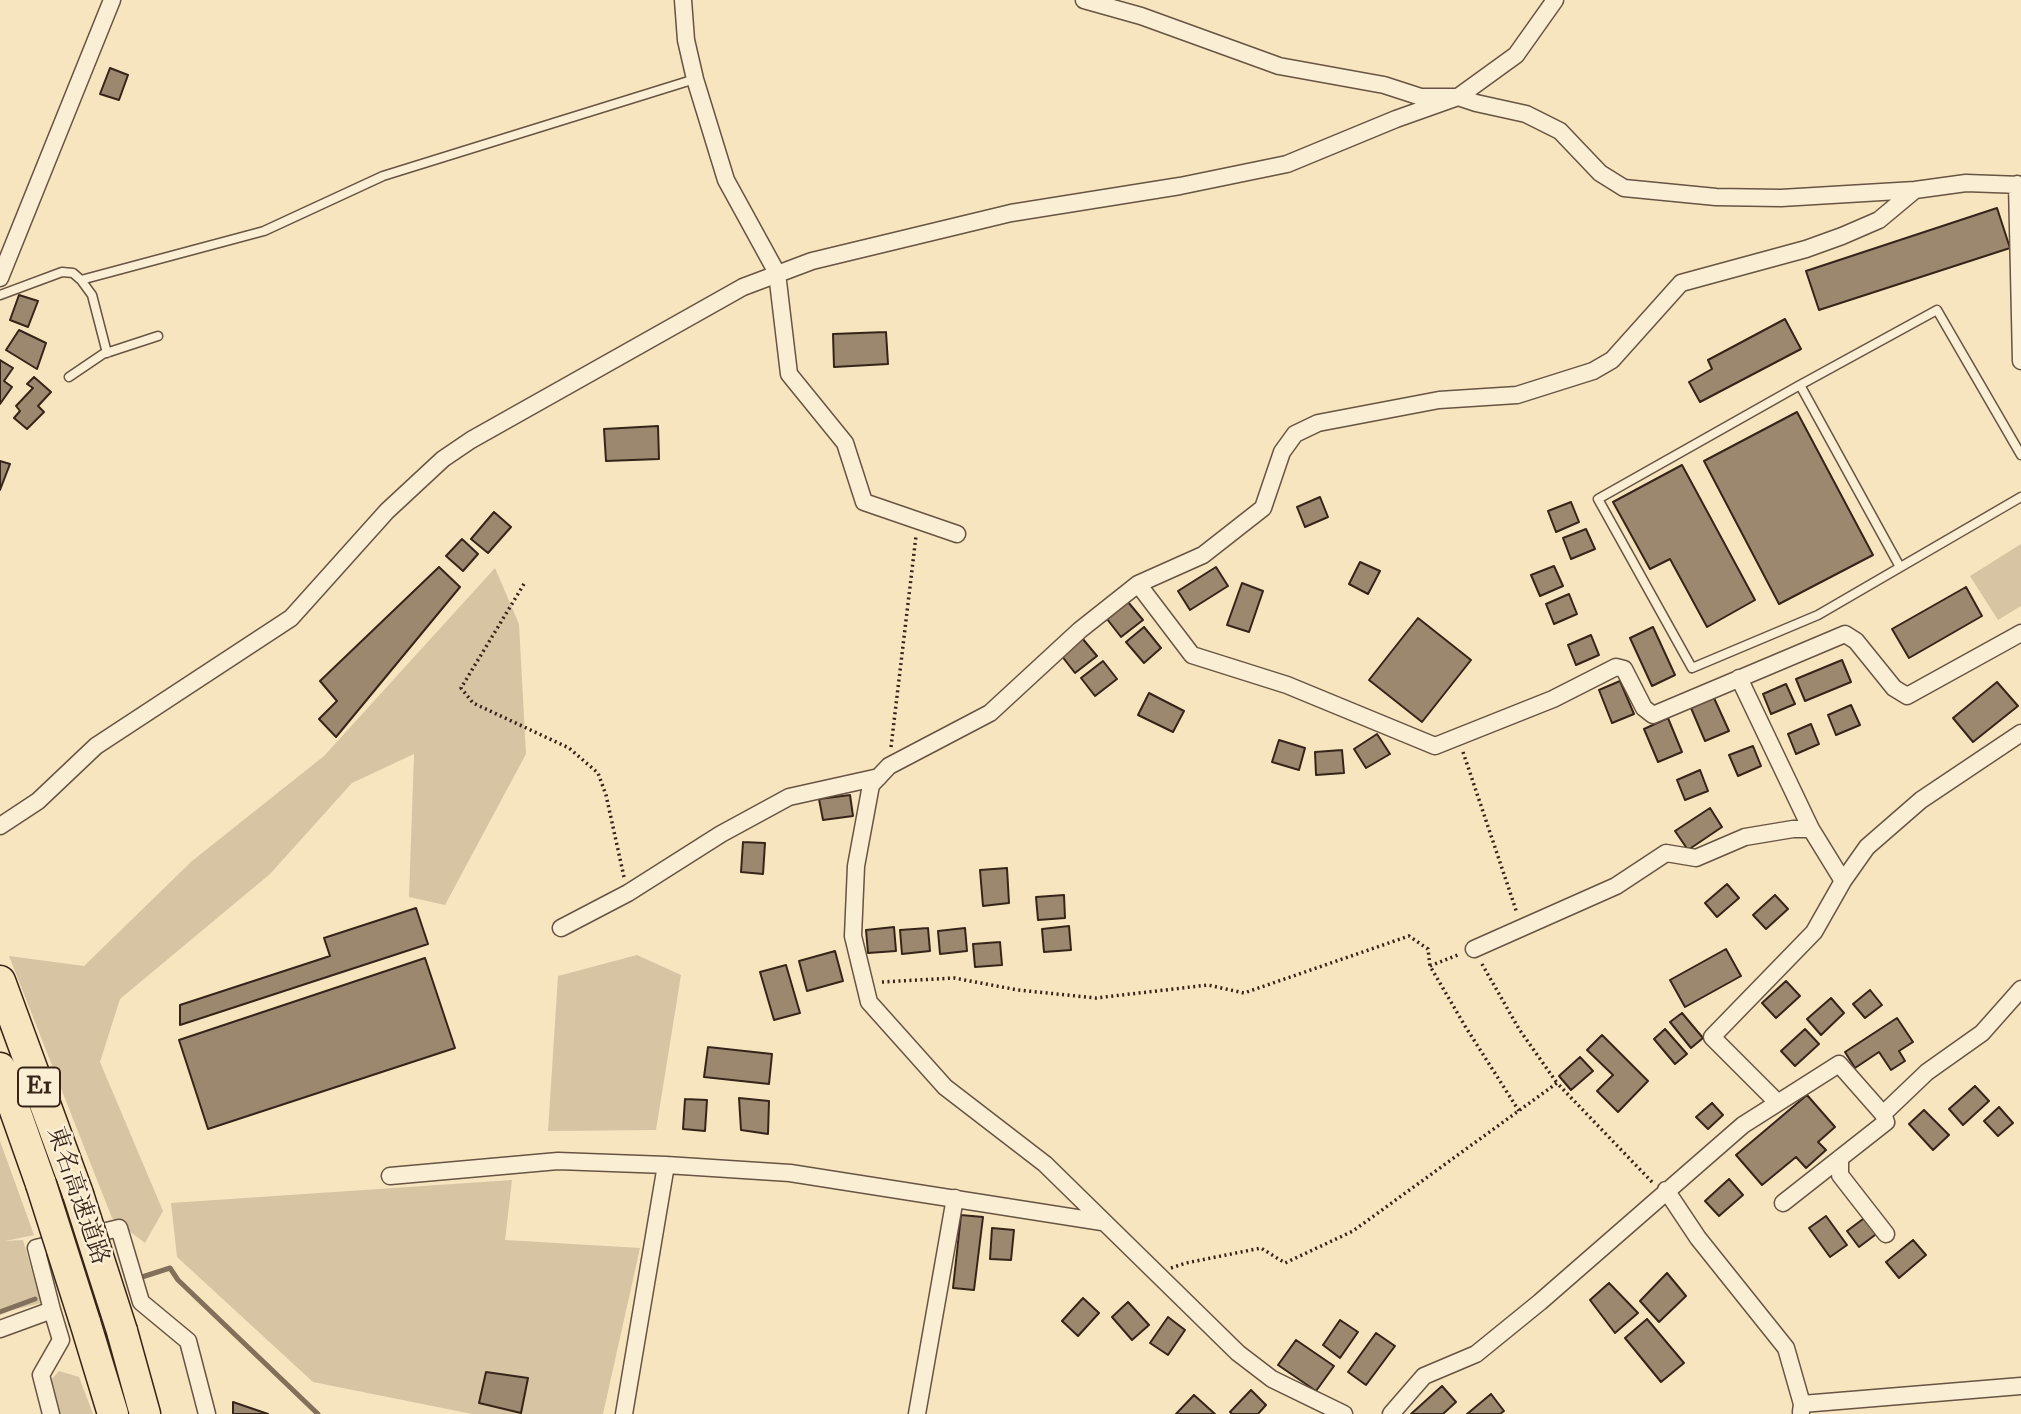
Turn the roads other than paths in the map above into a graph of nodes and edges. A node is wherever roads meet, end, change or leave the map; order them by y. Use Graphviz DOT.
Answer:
graph roads {
  1 [pos="112,0"];
  2 [pos="683,0"];
  3 [pos="1084,0"];
  4 [pos="1555,0"];
  5 [pos="695,79"];
  6 [pos="1458,97"];
  7 [pos="2019,185"];
  8 [pos="1915,190"];
  9 [pos="777,273"];
  10 [pos="0,278"];
  11 [pos="81,280"];
  12 [pos="0,295"];
  13 [pos="158,335"];
  14 [pos="107,353"];
  15 [pos="2021,361"];
  16 [pos="68,377"];
  17 [pos="1800,385"];
  18 [pos="2021,455"];
  19 [pos="2021,497"];
  20 [pos="957,534"];
  21 [pos="1900,567"];
  22 [pos="1138,584"];
  23 [pos="2021,633"];
  24 [pos="1739,678"];
  25 [pos="2021,733"];
  26 [pos="884,772"];
  27 [pos="2,825"];
  28 [pos="1811,829"];
  29 [pos="1843,881"];
  30 [pos="561,928"];
  31 [pos="1474,948"];
  32 [pos="0,981"];
  33 [pos="2021,989"];
  34 [pos="0,1068"];
  35 [pos="1777,1102"];
  36 [pos="1883,1114"];
  37 [pos="1840,1158"];
  38 [pos="666,1165"];
  39 [pos="390,1176"];
  40 [pos="1665,1192"];
  41 [pos="955,1198"];
  42 [pos="1783,1203"];
  43 [pos="1102,1222"];
  44 [pos="1886,1234"];
  45 [pos="52,1310"];
  46 [pos="0,1329"];
  47 [pos="2021,1386"];
  48 [pos="1801,1409"];
  49 [pos="1333,1412"];
  50 [pos="51,1414"];
  51 [pos="113,1414"];
  52 [pos="145,1414"];
  53 [pos="207,1414"];
  54 [pos="624,1414"];
  55 [pos="918,1414"];
  56 [pos="1391,1414"];
  1 -- 10 [label="street"];
  2 -- 5 [label="street"];
  3 -- 6 [label="street"];
  4 -- 6 [label="street"];
  5 -- 9 [label="street"];
  5 -- 11 [label="lane"];
  6 -- 8 [label="street"];
  6 -- 9 [label="street"];
  7 -- 8 [label="street"];
  7 -- 15 [label="street"];
  8 -- 22 [label="street"];
  9 -- 20 [label="street"];
  9 -- 27 [label="street"];
  11 -- 12 [label="lane"];
  11 -- 14 [label="lane"];
  13 -- 14 [label="lane"];
  14 -- 16 [label="lane"];
  17 -- 18 [label="lane"];
  17 -- 21 [label="lane"];
  17 -- 21 [label="lane"];
  19 -- 21 [label="lane"];
  22 -- 24 [label="street"];
  22 -- 26 [label="street"];
  23 -- 24 [label="street"];
  24 -- 28 [label="street"];
  25 -- 29 [label="street"];
  26 -- 30 [label="street"];
  26 -- 43 [label="street"];
  28 -- 29 [label="street"];
  28 -- 31 [label="street"];
  29 -- 35 [label="street"];
  32 -- 52 [label="highway, 東名高速道路 / E1, bridge"];
  33 -- 36 [label="street"];
  34 -- 51 [label="highway, 東名高速道路 / E1, bridge"];
  35 -- 36 [label="street"];
  35 -- 40 [label="street"];
  36 -- 37 [label="street"];
  37 -- 42 [label="street"];
  37 -- 44 [label="street"];
  38 -- 39 [label="street"];
  38 -- 41 [label="street"];
  38 -- 54 [label="street"];
  40 -- 48 [label="street"];
  40 -- 56 [label="street"];
  41 -- 43 [label="street"];
  41 -- 55 [label="street"];
  43 -- 49 [label="street"];
  45 -- 46 [label="street"];
  45 -- 50 [label="street"];
  45 -- 53 [label="street"];
  47 -- 48 [label="street"];
}
